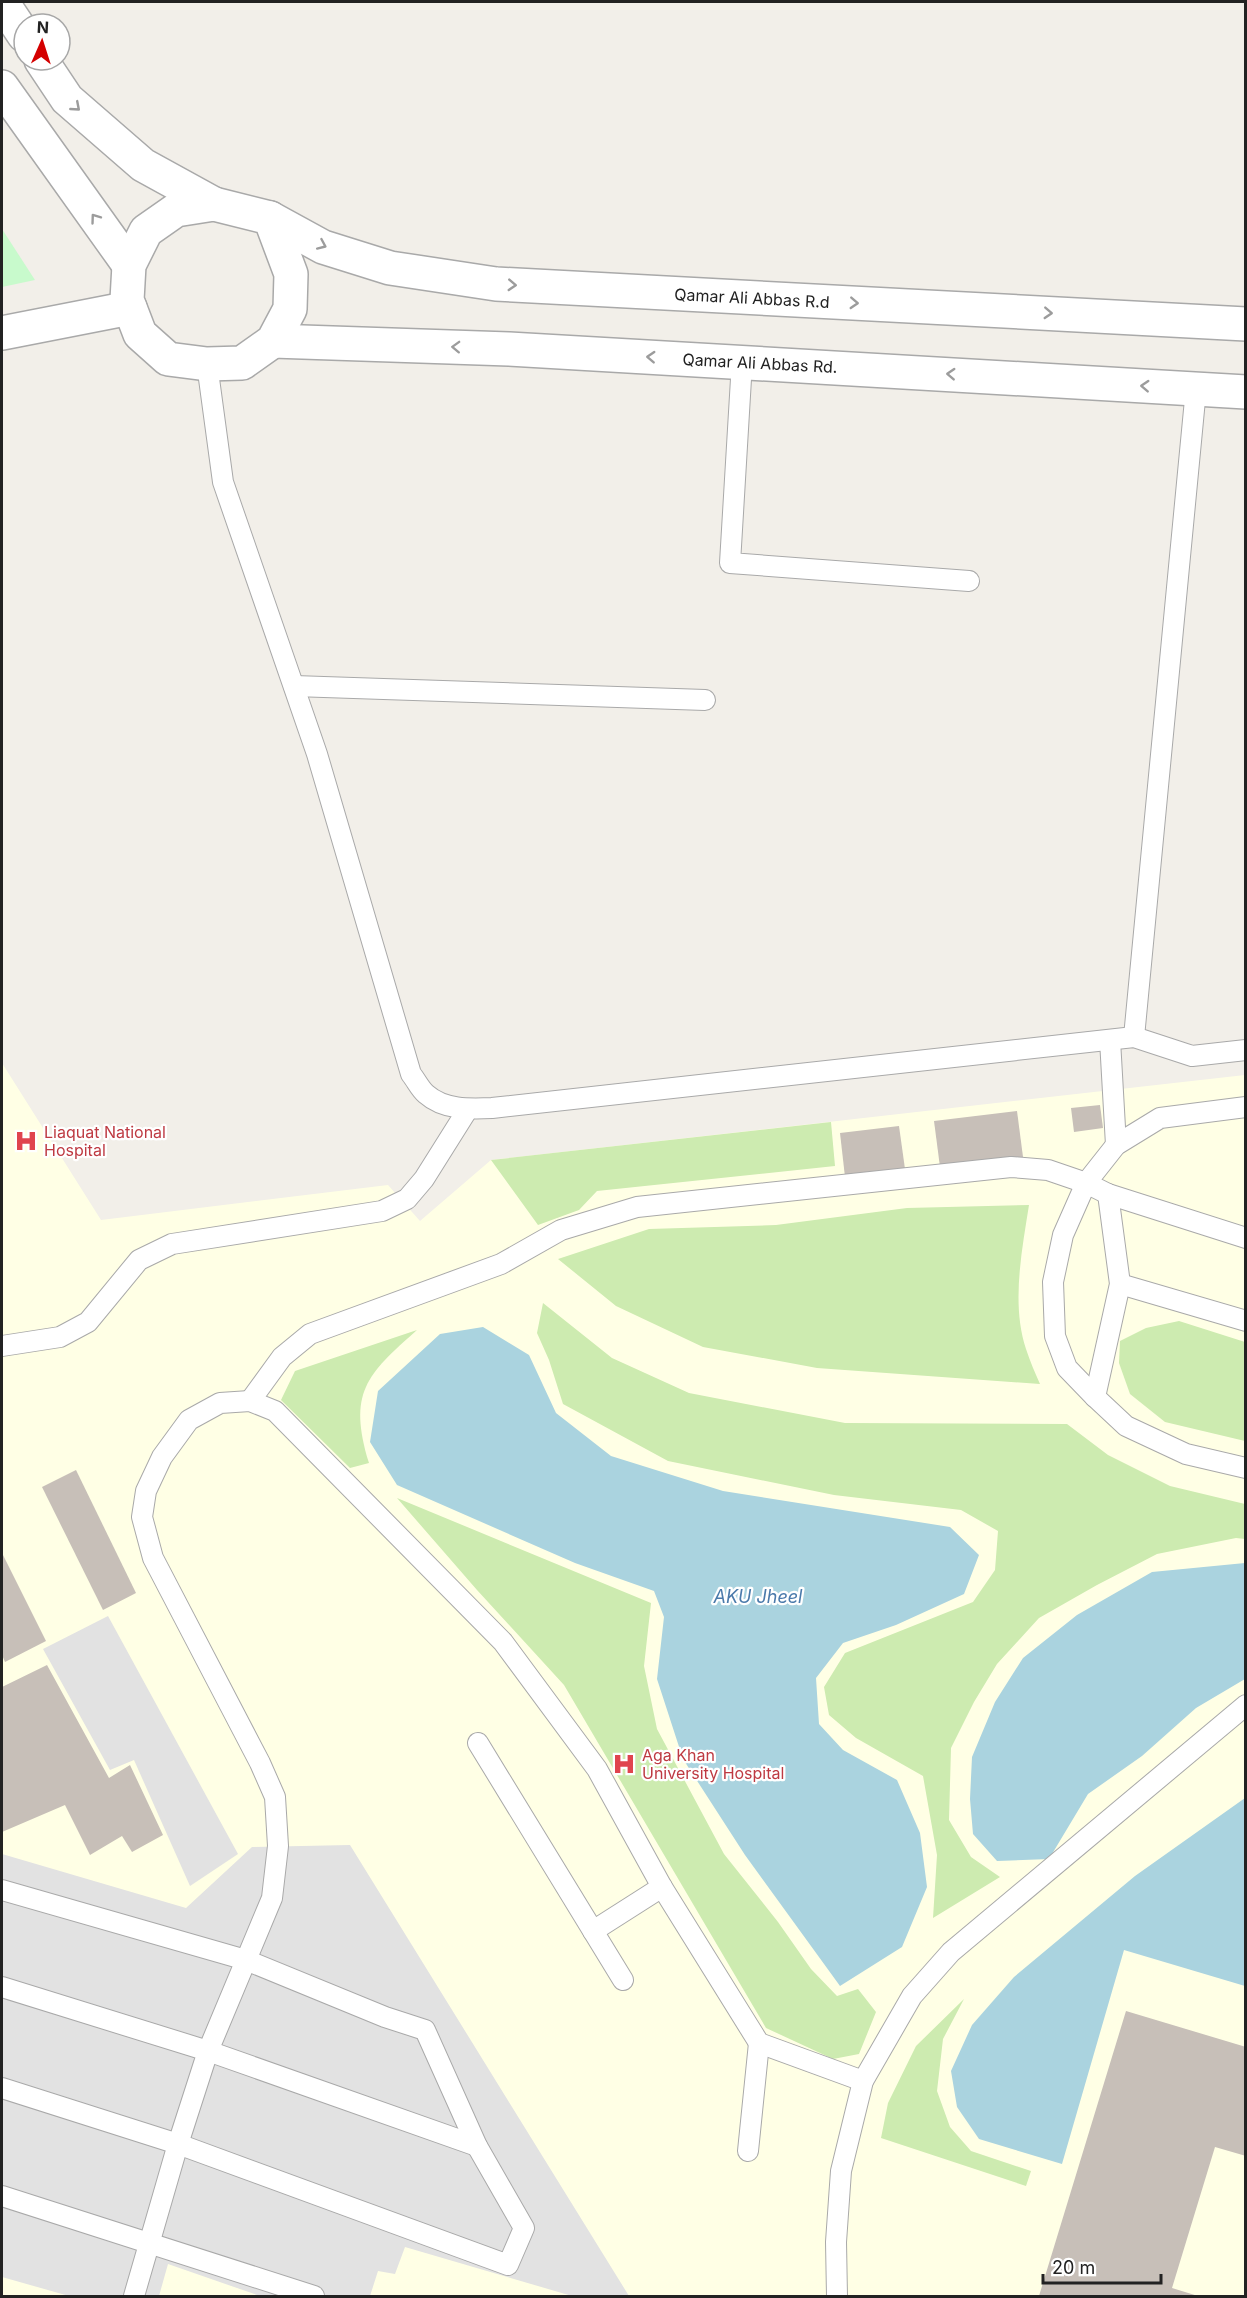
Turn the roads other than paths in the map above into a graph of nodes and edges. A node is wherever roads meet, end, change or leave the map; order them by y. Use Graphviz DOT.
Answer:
graph roads {
  1 [pos="2,2"];
  2 [pos="12,17"];
  3 [pos="49,72"];
  4 [pos="2,87"];
  5 [pos="214,204"];
  6 [pos="270,218"];
  7 [pos="129,265"];
  8 [pos="130,308"];
  9 [pos="1245,324"];
  10 [pos="2,333"];
  11 [pos="273,341"];
  12 [pos="742,362"];
  13 [pos="207,364"];
  14 [pos="1196,389"];
  15 [pos="1245,392"];
  16 [pos="969,581"];
  17 [pos="294,686"];
  18 [pos="705,700"];
  19 [pos="1134,1037"];
  20 [pos="1110,1040"];
  21 [pos="1245,1050"];
  22 [pos="1245,1107"];
  23 [pos="468,1109"];
  24 [pos="1116,1145"];
  25 [pos="1086,1183"];
  26 [pos="1108,1194"];
  27 [pos="1245,1238"];
  28 [pos="1120,1284"];
  29 [pos="1245,1321"];
  30 [pos="2,1346"];
  31 [pos="1095,1397"];
  32 [pos="250,1401"];
  33 [pos="1245,1468"];
  34 [pos="1245,1706"];
  35 [pos="478,1743"];
  36 [pos="662,1887"];
  37 [pos="2,1890"];
  38 [pos="593,1931"];
  39 [pos="246,1960"];
  40 [pos="622,1980"];
  41 [pos="2,1987"];
  42 [pos="759,2043"];
  43 [pos="208,2051"];
  44 [pos="863,2082"];
  45 [pos="2,2088"];
  46 [pos="178,2144"];
  47 [pos="477,2146"];
  48 [pos="748,2151"];
  49 [pos="2,2196"];
  50 [pos="148,2244"];
  51 [pos="134,2296"];
  52 [pos="314,2296"];
  53 [pos="837,2296"];
  1 -- 2 [label="street"];
  3 -- 5 [label="street, one-way"];
  7 -- 4 [label="street, one-way"];
  5 -- 6 [label="street"];
  5 -- 7 [label="street"];
  6 -- 9 [label="street, Qamar Ali Abbas R.d, one-way"];
  6 -- 11 [label="street"];
  7 -- 8 [label="street"];
  8 -- 10 [label="street"];
  8 -- 13 [label="street"];
  12 -- 11 [label="street, Qamar Ali Abbas Rd., one-way"];
  11 -- 13 [label="street"];
  14 -- 12 [label="street, Qamar Ali Abbas Rd., one-way"];
  12 -- 16 [label="lane"];
  13 -- 17 [label="lane"];
  14 -- 15 [label="street, Qamar Ali Abbas Rd."];
  14 -- 19 [label="lane"];
  17 -- 18 [label="lane"];
  17 -- 23 [label="lane"];
  19 -- 20 [label="lane"];
  19 -- 21 [label="lane"];
  20 -- 23 [label="lane"];
  20 -- 24 [label="lane"];
  22 -- 24 [label="lane"];
  23 -- 30 [label="lane"];
  24 -- 25 [label="lane"];
  25 -- 26 [label="lane"];
  25 -- 31 [label="lane"];
  25 -- 32 [label="lane"];
  26 -- 27 [label="lane"];
  26 -- 28 [label="lane"];
  28 -- 29 [label="lane"];
  28 -- 31 [label="lane"];
  31 -- 33 [label="lane"];
  32 -- 36 [label="lane"];
  32 -- 39 [label="lane"];
  34 -- 44 [label="lane"];
  35 -- 38 [label="lane"];
  36 -- 38 [label="lane"];
  36 -- 42 [label="lane"];
  37 -- 39 [label="lane"];
  38 -- 40 [label="lane"];
  39 -- 43 [label="lane"];
  39 -- 47 [label="lane"];
  41 -- 43 [label="lane"];
  42 -- 44 [label="lane"];
  42 -- 48 [label="lane"];
  43 -- 46 [label="lane"];
  43 -- 47 [label="lane"];
  44 -- 53 [label="lane"];
  45 -- 46 [label="lane"];
  46 -- 47 [label="lane"];
  46 -- 50 [label="lane"];
  49 -- 50 [label="lane"];
  50 -- 51 [label="lane"];
  50 -- 52 [label="lane"];
}
